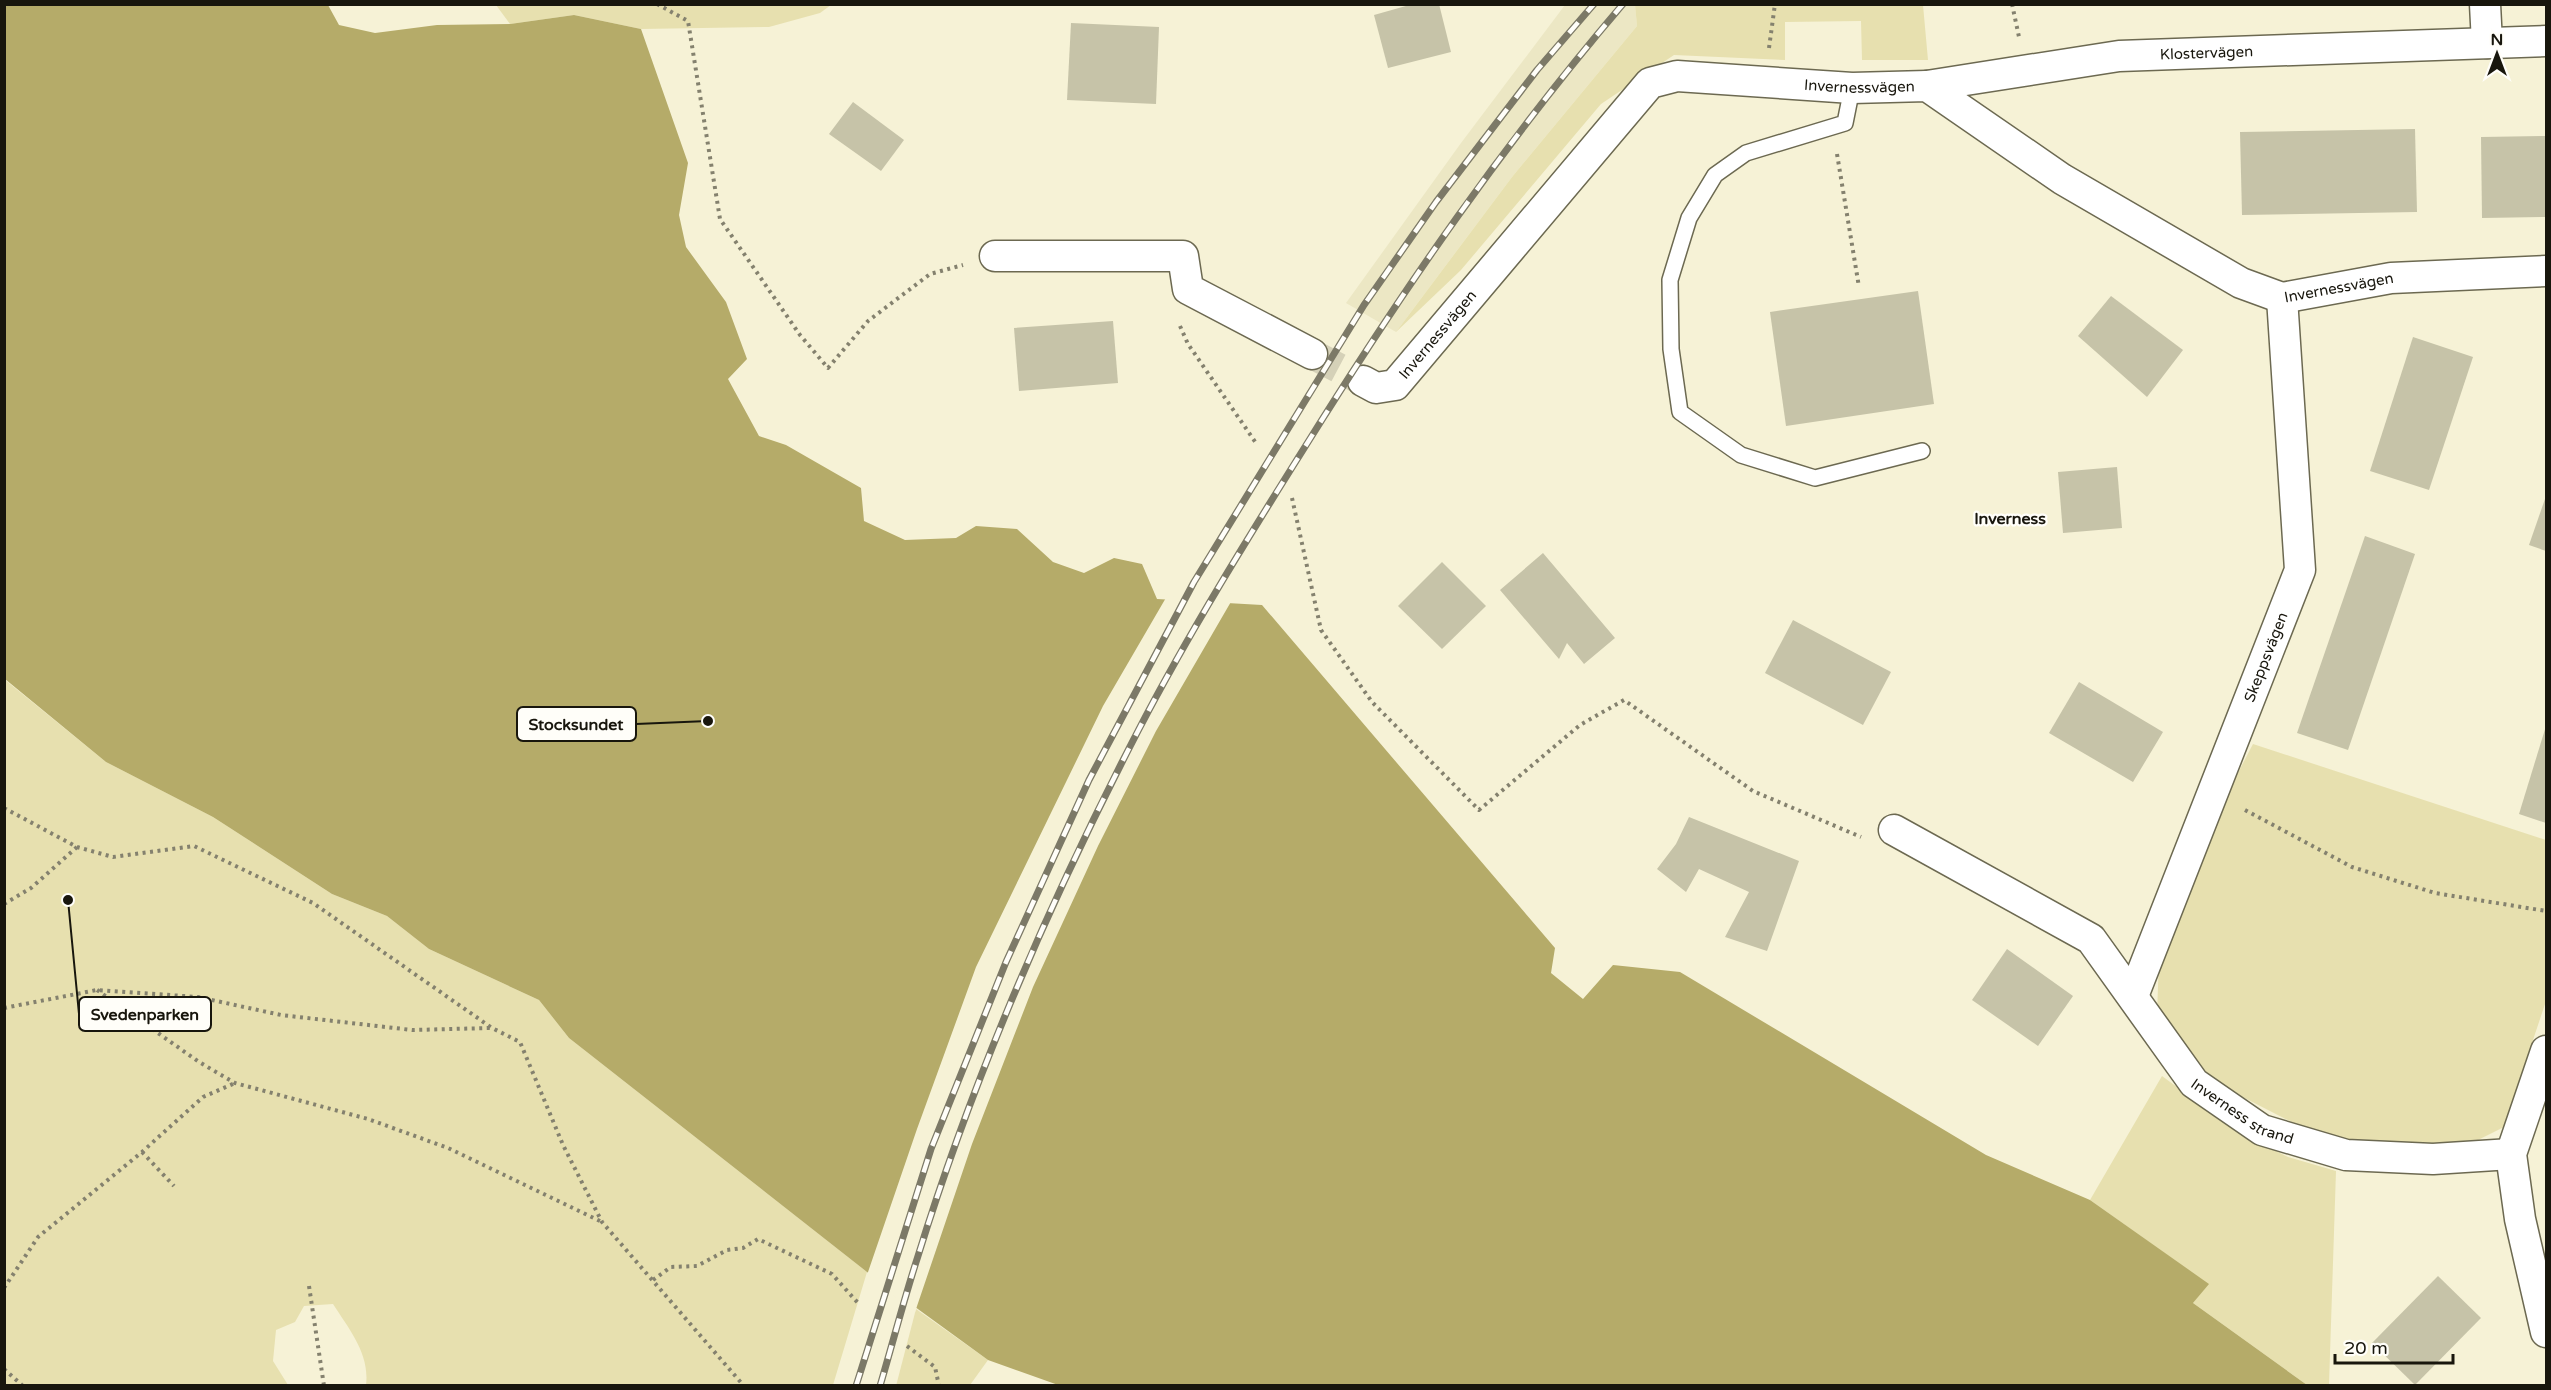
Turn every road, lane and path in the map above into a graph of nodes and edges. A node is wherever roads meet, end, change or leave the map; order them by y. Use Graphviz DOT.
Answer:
graph roads {
  1 [pos="657,4"];
  2 [pos="1775,4"];
  3 [pos="2485,4"];
  4 [pos="2547,41"];
  5 [pos="2487,43"];
  6 [pos="1765,81"];
  7 [pos="1928,86"];
  8 [pos="1852,88"];
  9 [pos="1833,127"];
  10 [pos="995,256"];
  11 [pos="2547,271"];
  12 [pos="930,274"];
  13 [pos="1859,287"];
  14 [pos="1188,290"];
  15 [pos="2282,298"];
  16 [pos="1312,354"];
  17 [pos="1363,381"];
  18 [pos="1256,443"];
  19 [pos="1922,451"];
  20 [pos="1292,498"];
  21 [pos="2214,785"];
  22 [pos="4,808"];
  23 [pos="1894,830"];
  24 [pos="77,847"];
  25 [pos="4,903"];
  26 [pos="2547,911"];
  27 [pos="97,990"];
  28 [pos="2133,996"];
  29 [pos="4,1008"];
  30 [pos="492,1028"];
  31 [pos="2547,1051"];
  32 [pos="235,1083"];
  33 [pos="142,1152"];
  34 [pos="2511,1154"];
  35 [pos="174,1186"];
  36 [pos="602,1222"];
  37 [pos="653,1280"];
  38 [pos="309,1286"];
  39 [pos="4,1288"];
  40 [pos="858,1303"];
  41 [pos="2546,1332"];
  42 [pos="907,1346"];
  43 [pos="4,1369"];
  44 [pos="23,1386"];
  45 [pos="324,1386"];
  46 [pos="744,1386"];
  47 [pos="939,1386"];
  1 -- 12 [label="path"];
  2 -- 6 [label="path"];
  3 -- 5 [label="street"];
  4 -- 5 [label="street, Klostervägen"];
  5 -- 7 [label="street, Klostervägen"];
  6 -- 8 [label="street, Invernessvägen"];
  6 -- 17 [label="street, Invernessvägen"];
  7 -- 8 [label="street, Invernessvägen"];
  7 -- 15 [label="street, Invernessvägen"];
  8 -- 9 [label="lane"];
  9 -- 13 [label="path"];
  9 -- 19 [label="lane"];
  10 -- 14 [label="street"];
  11 -- 15 [label="street, Invernessvägen"];
  14 -- 16 [label="street"];
  14 -- 18 [label="path"];
  15 -- 21 [label="street, Skeppsvägen"];
  20 -- 23 [label="path"];
  21 -- 26 [label="path"];
  21 -- 28 [label="street, Skeppsvägen"];
  22 -- 24 [label="path"];
  23 -- 28 [label="street, Inverness strand"];
  24 -- 25 [label="path"];
  24 -- 30 [label="path"];
  27 -- 29 [label="path"];
  27 -- 30 [label="path"];
  27 -- 32 [label="path"];
  28 -- 34 [label="street, Inverness strand"];
  30 -- 36 [label="path"];
  31 -- 34 [label="street"];
  32 -- 33 [label="path"];
  32 -- 36 [label="path"];
  33 -- 35 [label="path"];
  33 -- 39 [label="path"];
  34 -- 41 [label="street"];
  36 -- 37 [label="path"];
  37 -- 40 [label="path"];
  37 -- 46 [label="path"];
  38 -- 45 [label="path"];
  42 -- 47 [label="path"];
  43 -- 44 [label="path"];
}
